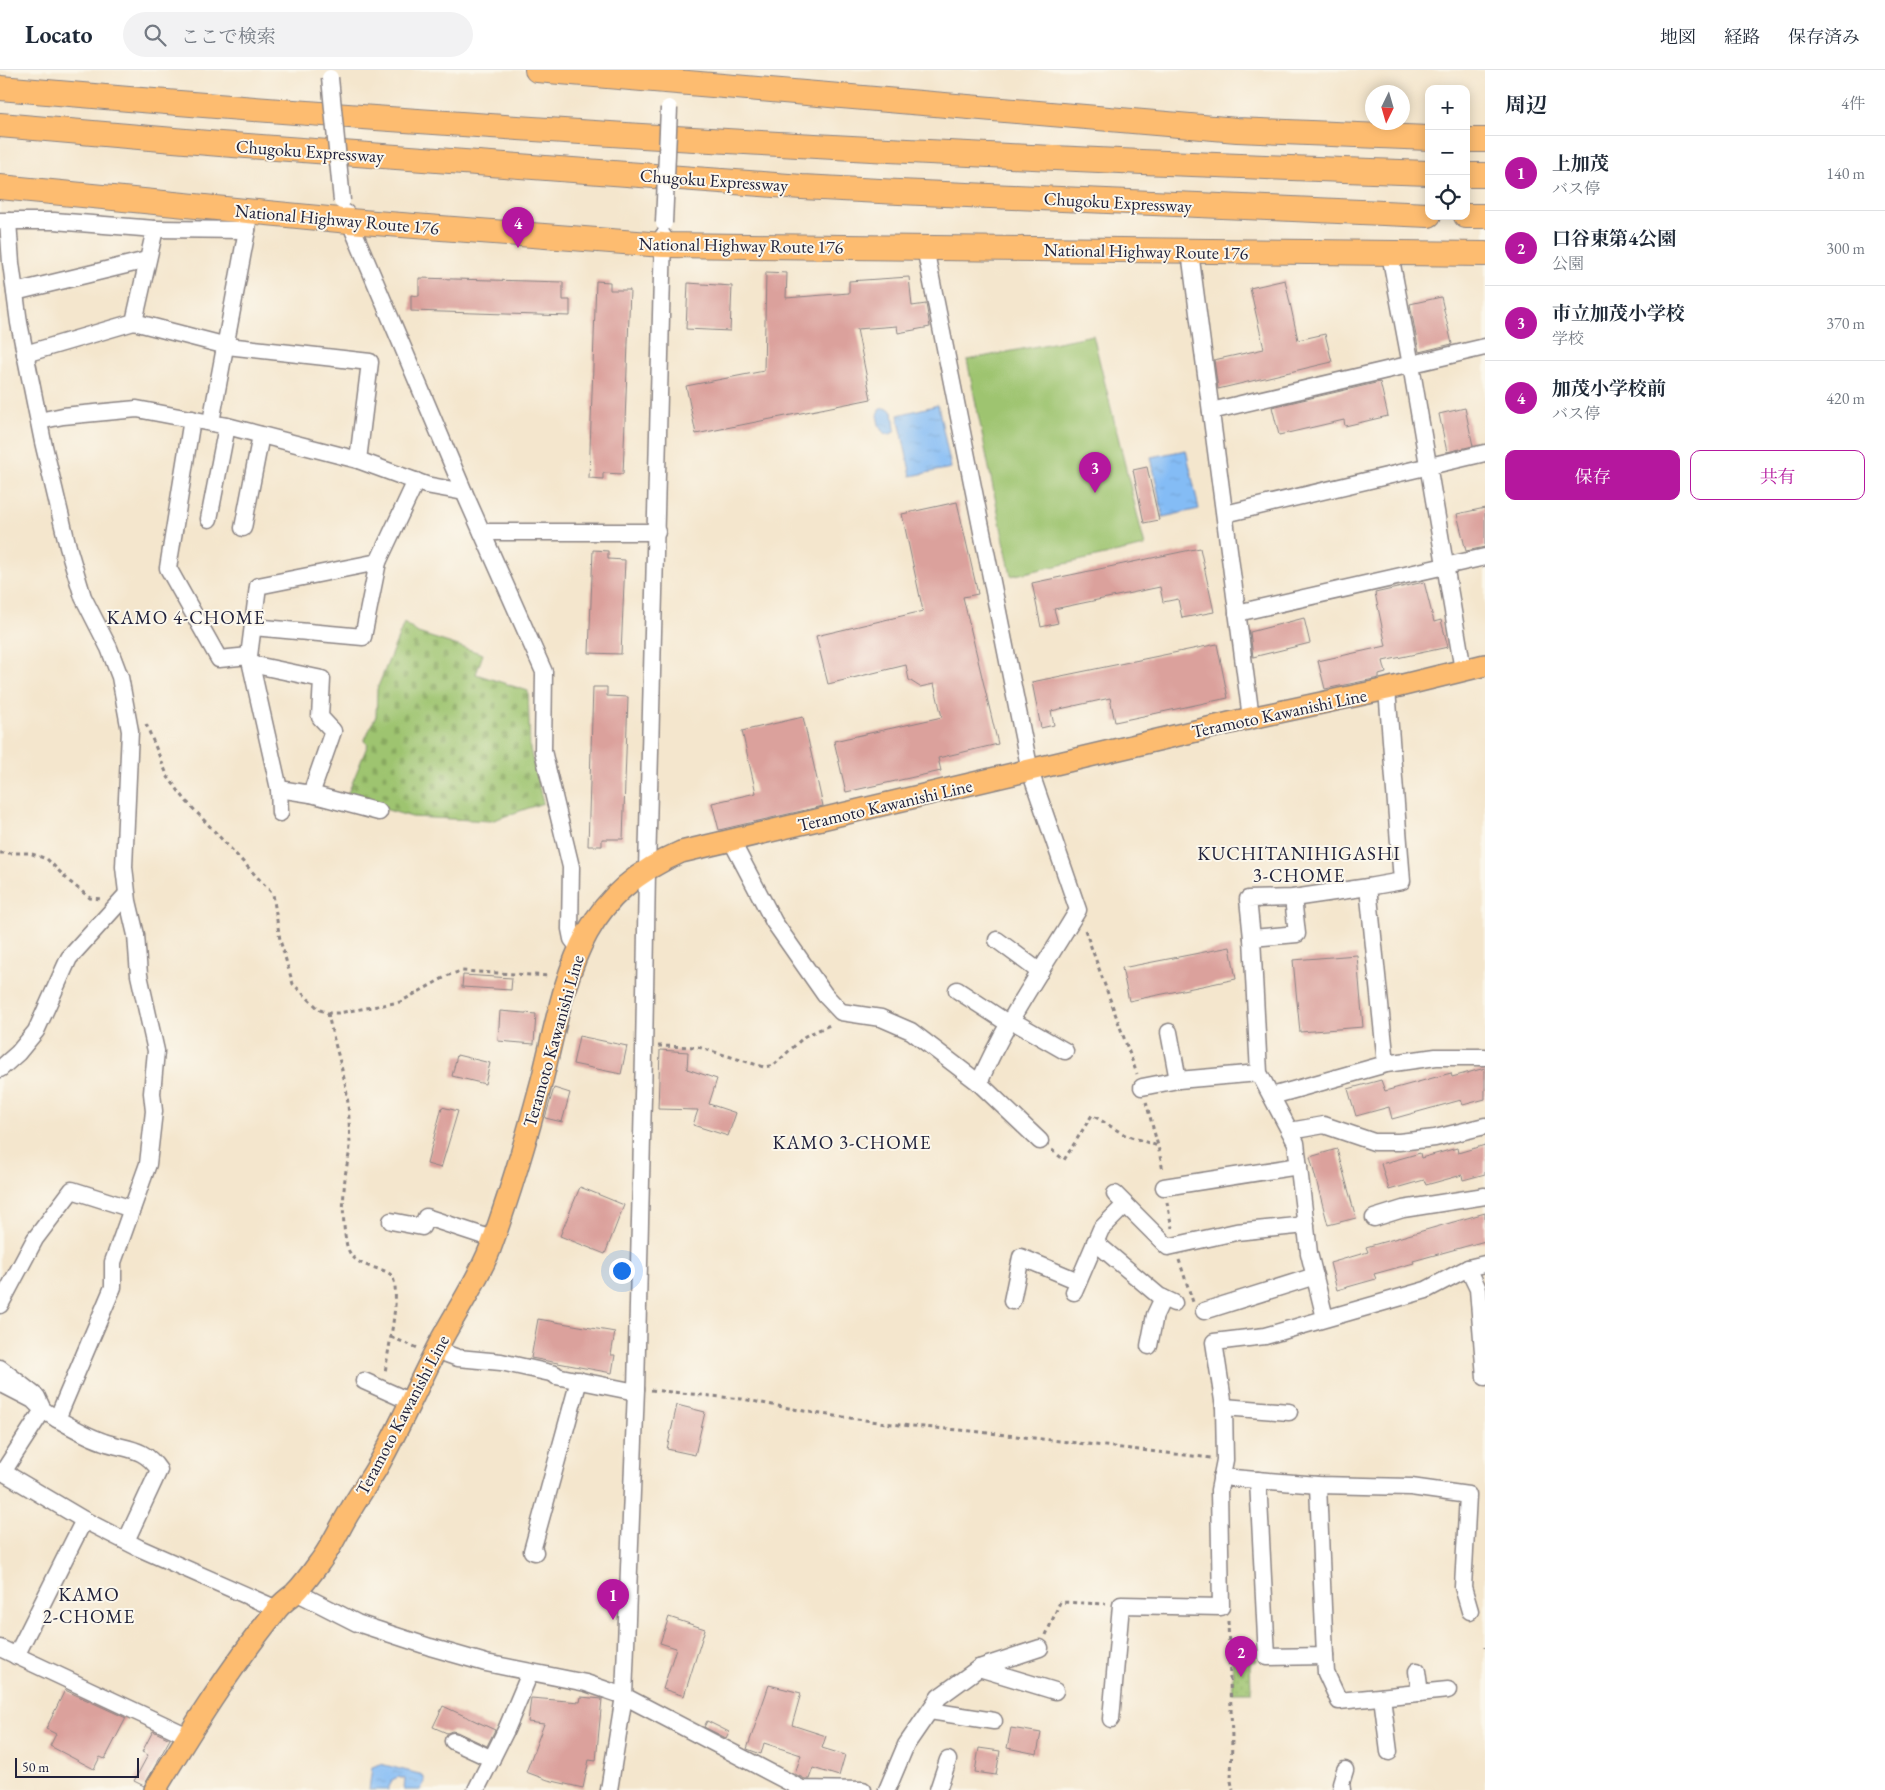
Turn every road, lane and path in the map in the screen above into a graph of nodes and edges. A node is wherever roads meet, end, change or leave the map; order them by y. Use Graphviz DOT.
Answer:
graph roads {
  1 [pos="537,70"];
  2 [pos="330,74"];
  3 [pos="669,75"];
  4 [pos="0,88"];
  5 [pos="0,125"];
  6 [pos="1425,138"];
  7 [pos="1470,140"];
  8 [pos="1485,140"];
  9 [pos="1425,173"];
  10 [pos="1470,175"];
  11 [pos="1485,175"];
  12 [pos="4,187"];
  13 [pos="346,211"];
  14 [pos="1425,215"];
  15 [pos="1470,216"];
  16 [pos="1485,216"];
  17 [pos="4,221"];
  18 [pos="248,221"];
  19 [pos="155,228"];
  20 [pos="664,234"];
  21 [pos="925,248"];
  22 [pos="1190,252"];
  23 [pos="1390,254"];
  24 [pos="1485,254"];
  25 [pos="148,260"];
  26 [pos="15,292"];
  27 [pos="134,322"];
  28 [pos="227,346"];
  29 [pos="1485,348"];
  30 [pos="25,354"];
  31 [pos="1411,365"];
  32 [pos="1212,411"];
  33 [pos="192,420"];
  34 [pos="39,421"];
  35 [pos="219,424"];
  36 [pos="261,435"];
  37 [pos="1485,453"];
  38 [pos="358,460"];
  39 [pos="1428,466"];
  40 [pos="416,481"];
  41 [pos="464,492"];
  42 [pos="1225,514"];
  43 [pos="209,519"];
  44 [pos="242,528"];
  45 [pos="482,532"];
  46 [pos="657,532"];
  47 [pos="1485,557"];
  48 [pos="378,562"];
  49 [pos="1446,566"];
  50 [pos="1237,613"];
  51 [pos="253,627"];
  52 [pos="250,660"];
  53 [pos="1485,664"];
  54 [pos="1463,670"];
  55 [pos="1387,689"];
  56 [pos="1251,718"];
  57 [pos="145,720"];
  58 [pos="1030,771"];
  59 [pos="279,789"];
  60 [pos="311,794"];
  61 [pos="379,812"];
  62 [pos="280,813"];
  63 [pos="731,840"];
  64 [pos="0,852"];
  65 [pos="647,870"];
  66 [pos="1368,887"];
  67 [pos="123,898"];
  68 [pos="1294,898"];
  69 [pos="1078,910"];
  70 [pos="1252,938"];
  71 [pos="996,940"];
  72 [pos="579,948"];
  73 [pos="1040,972"];
  74 [pos="568,979"];
  75 [pos="957,990"];
  76 [pos="328,1013"];
  77 [pos="845,1013"];
  78 [pos="1010,1022"];
  79 [pos="1169,1032"];
  80 [pos="644,1046"];
  81 [pos="1065,1051"];
  82 [pos="1485,1057"];
  83 [pos="1386,1064"];
  84 [pos="0,1068"];
  85 [pos="1259,1073"];
  86 [pos="1178,1080"];
  87 [pos="979,1083"];
  88 [pos="1142,1086"];
  89 [pos="1272,1096"];
  90 [pos="1485,1126"];
  91 [pos="1290,1131"];
  92 [pos="1040,1141"];
  93 [pos="1299,1166"];
  94 [pos="1164,1187"];
  95 [pos="1485,1196"];
  96 [pos="132,1209"];
  97 [pos="1374,1218"];
  98 [pos="390,1221"];
  99 [pos="1306,1225"];
  100 [pos="493,1239"];
  101 [pos="1095,1242"];
  102 [pos="1485,1264"];
  103 [pos="1468,1268"];
  104 [pos="1315,1276"];
  105 [pos="1012,1301"];
  106 [pos="0,1305"];
  107 [pos="1204,1311"];
  108 [pos="1325,1318"];
  109 [pos="391,1337"];
  110 [pos="1149,1346"];
  111 [pos="435,1352"];
  112 [pos="0,1368"];
  113 [pos="1485,1377"];
  114 [pos="579,1380"];
  115 [pos="364,1381"];
  116 [pos="0,1383"];
  117 [pos="636,1389"];
  118 [pos="384,1390"];
  119 [pos="411,1402"];
  120 [pos="1224,1407"];
  121 [pos="43,1410"];
  122 [pos="1289,1412"];
  123 [pos="58,1419"];
  124 [pos="1225,1460"];
  125 [pos="1,1473"];
  126 [pos="1222,1477"];
  127 [pos="1258,1480"];
  128 [pos="1318,1485"];
  129 [pos="84,1520"];
  130 [pos="126,1542"];
  131 [pos="532,1551"];
  132 [pos="296,1592"];
  133 [pos="1122,1605"];
  134 [pos="1221,1607"];
  135 [pos="277,1609"];
  136 [pos="1470,1611"];
  137 [pos="0,1648"];
  138 [pos="1040,1648"];
  139 [pos="16,1656"];
  140 [pos="1325,1656"];
  141 [pos="979,1668"];
  142 [pos="1417,1672"];
  143 [pos="530,1673"];
  144 [pos="1448,1690"];
  145 [pos="1055,1691"];
  146 [pos="1420,1693"];
  147 [pos="624,1696"];
  148 [pos="1382,1697"];
  149 [pos="930,1711"];
  150 [pos="1111,1719"];
  151 [pos="994,1721"];
  152 [pos="188,1736"];
  153 [pos="453,1741"];
  154 [pos="1389,1752"];
  155 [pos="492,1759"];
  156 [pos="948,1760"];
  157 [pos="1345,1770"];
  158 [pos="803,1789"];
  159 [pos="155,1790"];
  160 [pos="476,1790"];
  161 [pos="609,1790"];
  162 [pos="863,1790"];
  163 [pos="887,1790"];
  164 [pos="938,1790"];
  165 [pos="1233,1790"];
  166 [pos="1342,1790"];
  1 -- 3 [label="highway"];
  2 -- 13 [label="street, bridge"];
  3 -- 6 [label="highway"];
  3 -- 20 [label="street, bridge"];
  4 -- 9 [label="highway, Chugoku Expressway"];
  5 -- 14 [label="highway, Chugoku Expressway"];
  7 -- 8 [label="highway"];
  10 -- 11 [label="highway"];
  12 -- 18 [label="highway, National Highway Route 176"];
  13 -- 18 [label="highway, National Highway Route 176"];
  13 -- 20 [label="highway, National Highway Route 176"];
  13 -- 41 [label="street"];
  15 -- 16 [label="highway"];
  17 -- 19 [label="street"];
  17 -- 26 [label="street"];
  18 -- 19 [label="street"];
  18 -- 28 [label="street"];
  19 -- 25 [label="street"];
  20 -- 21 [label="highway, National Highway Route 176"];
  20 -- 46 [label="street"];
  21 -- 22 [label="highway, National Highway Route 176"];
  21 -- 58 [label="street"];
  22 -- 23 [label="highway, National Highway Route 176"];
  22 -- 32 [label="street"];
  23 -- 24 [label="highway, National Highway Route 176"];
  23 -- 31 [label="street"];
  25 -- 26 [label="street"];
  25 -- 27 [label="street"];
  26 -- 30 [label="street"];
  27 -- 28 [label="street"];
  27 -- 30 [label="street"];
  28 -- 35 [label="street"];
  28 -- 38 [label="street"];
  29 -- 31 [label="street"];
  30 -- 34 [label="street"];
  31 -- 32 [label="street"];
  31 -- 39 [label="street"];
  32 -- 42 [label="street"];
  33 -- 34 [label="street"];
  33 -- 35 [label="street"];
  33 -- 52 [label="street"];
  34 -- 67 [label="street"];
  35 -- 36 [label="street"];
  35 -- 43 [label="street"];
  36 -- 38 [label="street"];
  36 -- 44 [label="street"];
  37 -- 39 [label="street"];
  38 -- 40 [label="street"];
  39 -- 42 [label="street"];
  39 -- 49 [label="street"];
  40 -- 41 [label="street"];
  40 -- 48 [label="street"];
  41 -- 45 [label="street"];
  42 -- 50 [label="street"];
  45 -- 46 [label="street"];
  45 -- 72 [label="street"];
  46 -- 65 [label="street"];
  47 -- 49 [label="street"];
  48 -- 51 [label="street"];
  48 -- 51 [label="street"];
  49 -- 50 [label="street"];
  49 -- 54 [label="street"];
  50 -- 56 [label="street"];
  51 -- 52 [label="street"];
  52 -- 59 [label="street"];
  52 -- 60 [label="street"];
  53 -- 54 [label="main road, Teramoto Kawanishi Line"];
  54 -- 55 [label="main road, Teramoto Kawanishi Line"];
  55 -- 56 [label="main road, Teramoto Kawanishi Line"];
  55 -- 66 [label="street"];
  56 -- 58 [label="main road, Teramoto Kawanishi Line"];
  57 -- 76 [label="path"];
  58 -- 63 [label="main road, Teramoto Kawanishi Line"];
  58 -- 69 [label="street"];
  59 -- 60 [label="street"];
  59 -- 62 [label="street"];
  60 -- 61 [label="street"];
  63 -- 65 [label="main road, Teramoto Kawanishi Line"];
  63 -- 77 [label="street"];
  64 -- 67 [label="path"];
  65 -- 72 [label="main road, Teramoto Kawanishi Line"];
  65 -- 80 [label="street"];
  66 -- 68 [label="street"];
  66 -- 83 [label="street"];
  67 -- 84 [label="street"];
  67 -- 96 [label="street"];
  68 -- 70 [label="street"];
  68 -- 70 [label="street"];
  69 -- 73 [label="street"];
  69 -- 88 [label="path"];
  70 -- 85 [label="street"];
  71 -- 73 [label="street"];
  72 -- 74 [label="main road, Teramoto Kawanishi Line"];
  73 -- 78 [label="street"];
  74 -- 76 [label="path"];
  74 -- 100 [label="main road, Teramoto Kawanishi Line"];
  75 -- 78 [label="street"];
  76 -- 109 [label="path"];
  77 -- 80 [label="path"];
  77 -- 87 [label="street"];
  78 -- 81 [label="street"];
  78 -- 87 [label="street"];
  79 -- 86 [label="street"];
  80 -- 117 [label="street"];
  82 -- 83 [label="street"];
  83 -- 89 [label="street"];
  85 -- 86 [label="street"];
  85 -- 89 [label="street"];
  86 -- 88 [label="street"];
  87 -- 92 [label="street"];
  88 -- 92 [label="path"];
  89 -- 91 [label="street"];
  90 -- 91 [label="street"];
  91 -- 93 [label="street"];
  93 -- 94 [label="street"];
  93 -- 99 [label="street"];
  95 -- 97 [label="street"];
  96 -- 106 [label="street"];
  96 -- 123 [label="street"];
  98 -- 100 [label="street"];
  99 -- 101 [label="street"];
  99 -- 104 [label="street"];
  100 -- 111 [label="main road, Teramoto Kawanishi Line"];
  101 -- 105 [label="street"];
  101 -- 110 [label="street"];
  102 -- 103 [label="street"];
  103 -- 108 [label="street"];
  103 -- 113 [label="street"];
  104 -- 107 [label="street"];
  104 -- 108 [label="street"];
  108 -- 120 [label="street"];
  109 -- 111 [label="path"];
  109 -- 118 [label="path"];
  111 -- 114 [label="street"];
  111 -- 119 [label="main road, Teramoto Kawanishi Line"];
  112 -- 121 [label="street"];
  114 -- 117 [label="street"];
  114 -- 131 [label="street"];
  115 -- 118 [label="street"];
  116 -- 121 [label="street"];
  117 -- 124 [label="path"];
  117 -- 147 [label="street"];
  118 -- 119 [label="street"];
  119 -- 132 [label="main road, Teramoto Kawanishi Line"];
  120 -- 122 [label="street"];
  120 -- 124 [label="street"];
  121 -- 123 [label="street"];
  121 -- 125 [label="street"];
  123 -- 130 [label="street"];
  124 -- 126 [label="street"];
  125 -- 129 [label="street"];
  126 -- 127 [label="street"];
  126 -- 134 [label="street"];
  127 -- 128 [label="street"];
  127 -- 140 [label="street"];
  128 -- 136 [label="street"];
  128 -- 140 [label="street"];
  129 -- 130 [label="street"];
  129 -- 139 [label="street"];
  130 -- 135 [label="street"];
  132 -- 135 [label="main road, Teramoto Kawanishi Line"];
  132 -- 143 [label="street"];
  133 -- 134 [label="street"];
  133 -- 138 [label="path"];
  133 -- 150 [label="street"];
  134 -- 165 [label="path"];
  135 -- 152 [label="main road, Teramoto Kawanishi Line"];
  137 -- 139 [label="street"];
  138 -- 141 [label="street"];
  139 -- 152 [label="street"];
  140 -- 148 [label="street"];
  141 -- 145 [label="street"];
  141 -- 149 [label="street"];
  142 -- 146 [label="street"];
  143 -- 147 [label="street"];
  143 -- 155 [label="street"];
  144 -- 146 [label="street"];
  146 -- 148 [label="street"];
  147 -- 158 [label="street"];
  147 -- 161 [label="street"];
  148 -- 154 [label="street"];
  149 -- 151 [label="street"];
  149 -- 163 [label="street"];
  152 -- 159 [label="main road, Teramoto Kawanishi Line"];
  153 -- 155 [label="street"];
  155 -- 160 [label="street"];
  156 -- 164 [label="street"];
  157 -- 166 [label="street"];
  158 -- 162 [label="street"];
}
